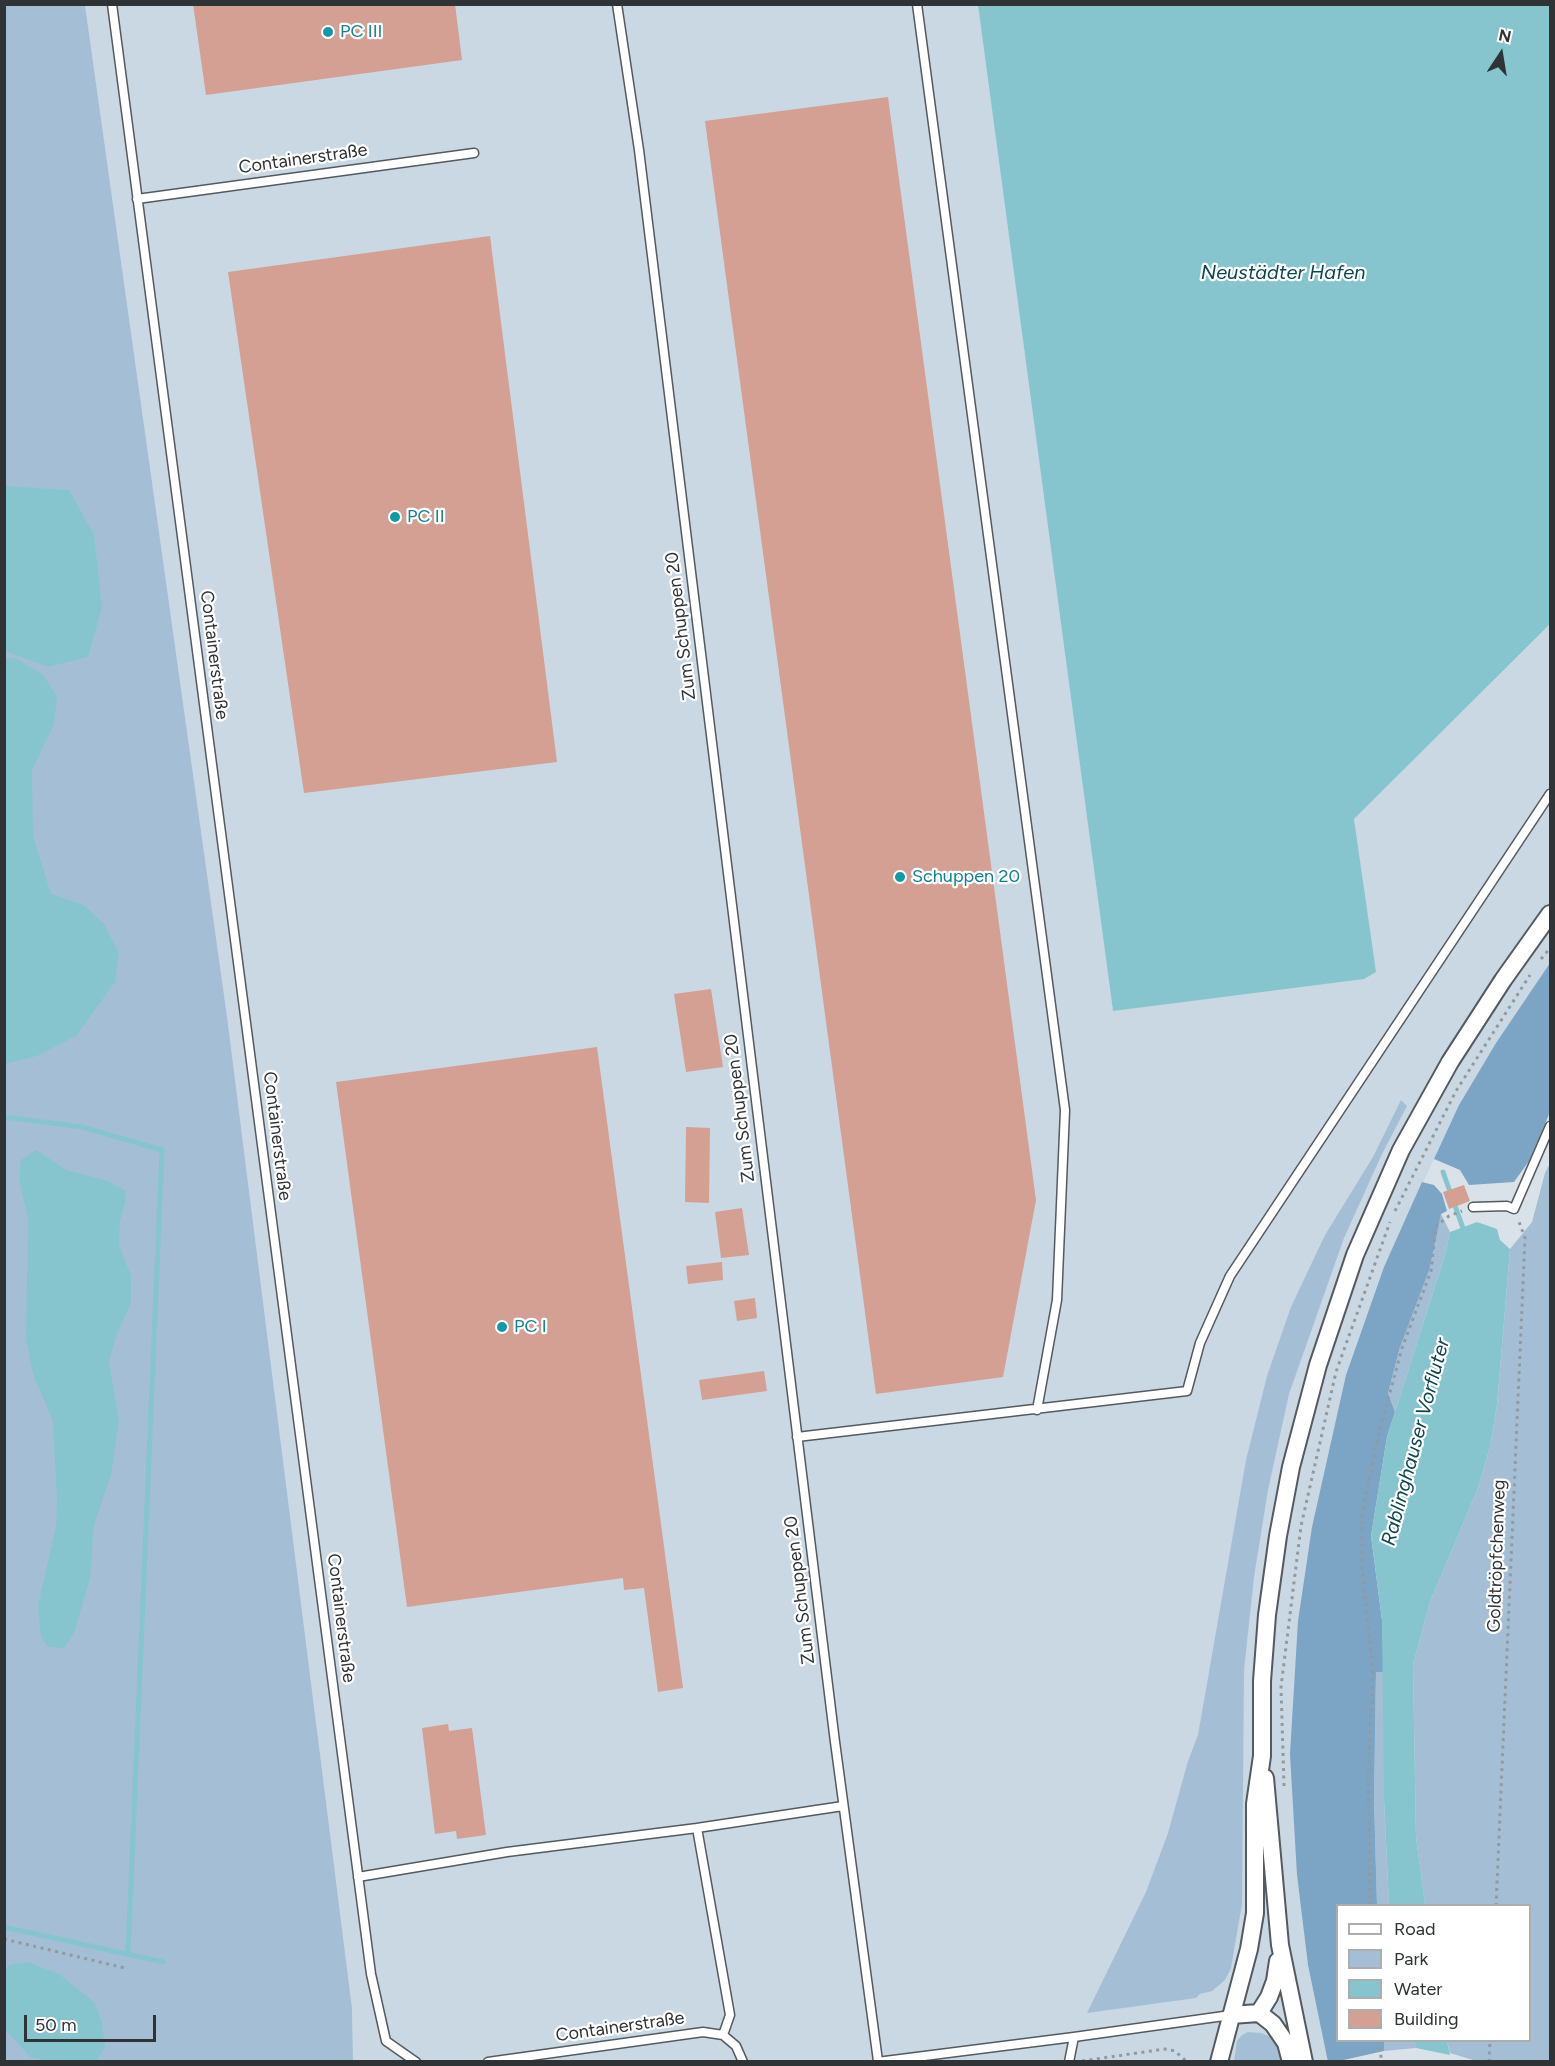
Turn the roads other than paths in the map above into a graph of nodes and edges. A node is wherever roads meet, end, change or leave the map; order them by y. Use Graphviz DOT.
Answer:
graph roads {
  1 [pos="112,4"];
  2 [pos="617,4"];
  3 [pos="917,4"];
  4 [pos="474,153"];
  5 [pos="137,199"];
  6 [pos="1551,794"];
  7 [pos="1551,914"];
  8 [pos="1551,1126"];
  9 [pos="1473,1208"];
  10 [pos="1037,1410"];
  11 [pos="797,1437"];
  12 [pos="1262,1756"];
  13 [pos="843,1806"];
  14 [pos="697,1828"];
  15 [pos="358,1877"];
  16 [pos="1280,1945"];
  17 [pos="1259,2013"];
  18 [pos="1231,2015"];
  19 [pos="723,2035"];
  20 [pos="1074,2037"];
  21 [pos="416,2061"];
  22 [pos="488,2061"];
  23 [pos="743,2061"];
  24 [pos="878,2061"];
  25 [pos="1069,2061"];
  26 [pos="1219,2061"];
  27 [pos="1291,2061"];
  28 [pos="1304,2061"];
  1 -- 5 [label="lane, Containerstraße"];
  2 -- 11 [label="lane, Zum Schuppen 20"];
  3 -- 10 [label="lane"];
  4 -- 5 [label="lane, Containerstraße"];
  5 -- 15 [label="lane, Containerstraße"];
  6 -- 10 [label="lane"];
  7 -- 12 [label="street"];
  8 -- 9 [label="lane"];
  10 -- 11 [label="lane"];
  11 -- 13 [label="lane, Zum Schuppen 20"];
  12 -- 16 [label="street"];
  12 -- 18 [label="street"];
  13 -- 14 [label="lane"];
  13 -- 24 [label="lane, Zum Schuppen 20"];
  14 -- 15 [label="lane"];
  14 -- 19 [label="lane"];
  15 -- 21 [label="lane, Containerstraße"];
  16 -- 17 [label="street"];
  16 -- 28 [label="street"];
  17 -- 18 [label="street"];
  17 -- 27 [label="street"];
  18 -- 20 [label="lane"];
  18 -- 26 [label="street"];
  19 -- 22 [label="lane, Containerstraße"];
  19 -- 23 [label="lane"];
  20 -- 24 [label="lane"];
  20 -- 25 [label="lane"];
}
